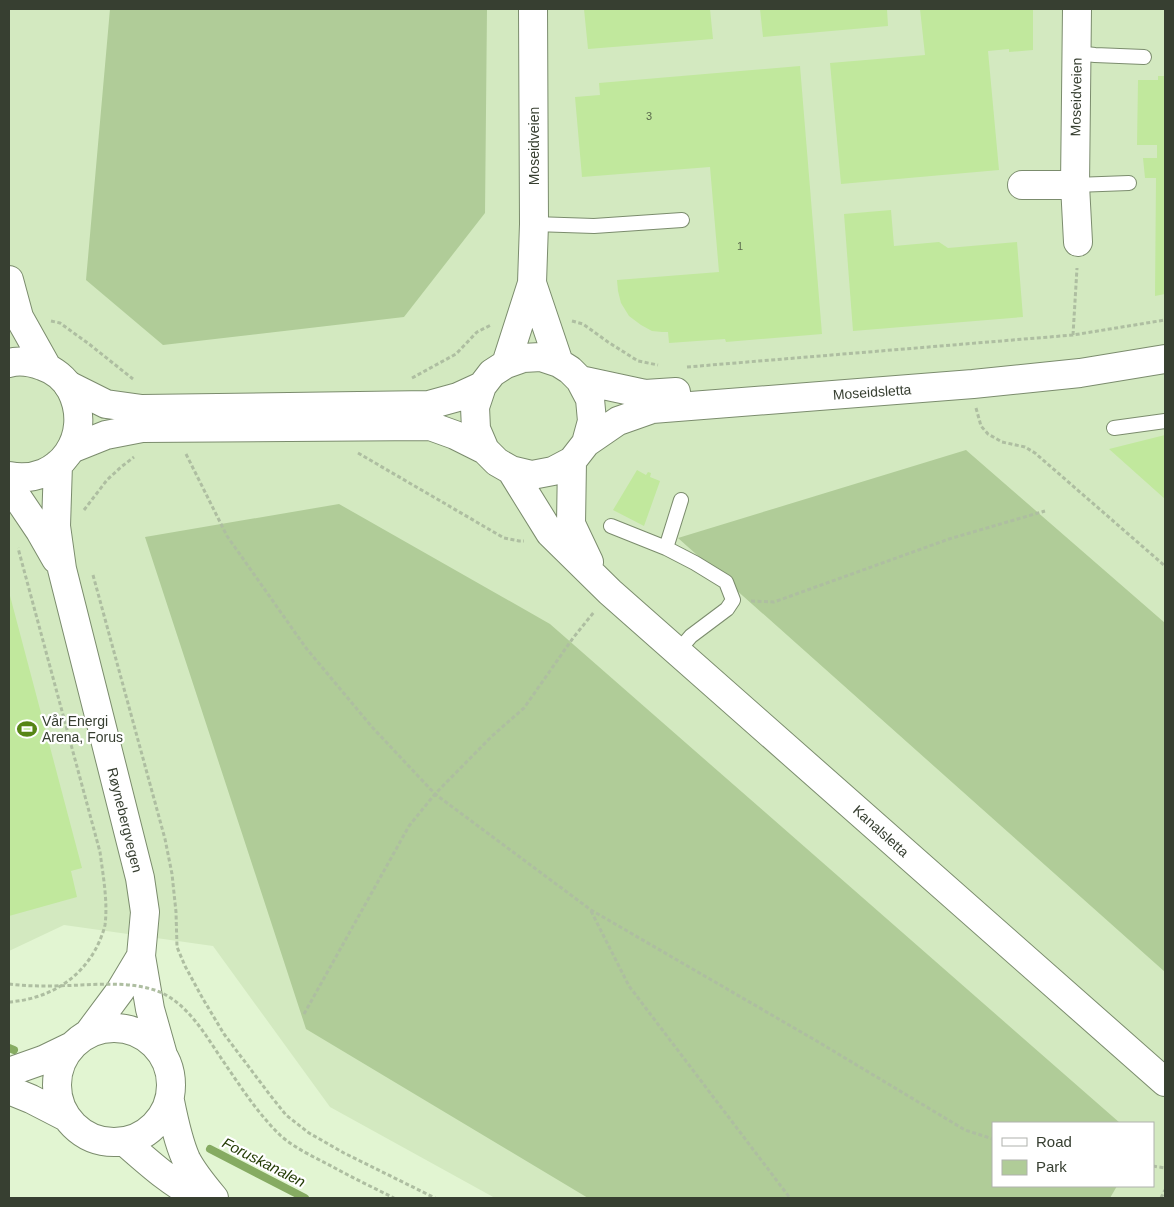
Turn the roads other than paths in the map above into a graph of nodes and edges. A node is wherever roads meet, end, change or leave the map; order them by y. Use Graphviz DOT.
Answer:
graph roads {
  1 [pos="533,9"];
  2 [pos="1077,9"];
  3 [pos="1076,53"];
  4 [pos="1144,56"];
  5 [pos="1129,183"];
  6 [pos="1022,185"];
  7 [pos="1075,185"];
  8 [pos="682,220"];
  9 [pos="534,224"];
  10 [pos="1078,242"];
  11 [pos="9,280"];
  12 [pos="532,282"];
  13 [pos="1165,342"];
  14 [pos="1165,359"];
  15 [pos="559,362"];
  16 [pos="9,363"];
  17 [pos="506,364"];
  18 [pos="47,367"];
  19 [pos="580,380"];
  20 [pos="68,385"];
  21 [pos="482,386"];
  22 [pos="1165,420"];
  23 [pos="1114,428"];
  24 [pos="485,450"];
  25 [pos="579,452"];
  26 [pos="64,457"];
  27 [pos="511,470"];
  28 [pos="9,476"];
  29 [pos="9,485"];
  30 [pos="681,500"];
  31 [pos="611,526"];
  32 [pos="666,548"];
  33 [pos="62,569"];
  34 [pos="604,586"];
  35 [pos="678,651"];
  36 [pos="141,956"];
  37 [pos="80,1040"];
  38 [pos="163,1055"];
  39 [pos="9,1072"];
  40 [pos="1165,1082"];
  41 [pos="9,1090"];
  42 [pos="170,1101"];
  43 [pos="66,1117"];
  44 [pos="125,1142"];
  45 [pos="201,1198"];
  46 [pos="214,1198"];
  1 -- 9 [label="street, Moseidveien"];
  2 -- 3 [label="street, Moseidveien"];
  3 -- 4 [label="lane"];
  3 -- 7 [label="street, Moseidveien"];
  5 -- 7 [label="lane"];
  6 -- 7 [label="street"];
  7 -- 10 [label="street, Moseidveien"];
  8 -- 9 [label="lane"];
  9 -- 12 [label="street, Moseidveien"];
  11 -- 18 [label="street, Røynebergvegen"];
  12 -- 15 [label="street"];
  12 -- 17 [label="street"];
  13 -- 19 [label="street, Moseidsletta"];
  14 -- 25 [label="street, Moseidsletta"];
  15 -- 17 [label="street"];
  15 -- 19 [label="street"];
  16 -- 18 [label="street, Røynebergvegen"];
  17 -- 21 [label="street"];
  18 -- 20 [label="street, Røynebergvegen"];
  19 -- 25 [label="street"];
  20 -- 21 [label="street"];
  20 -- 26 [label="street, Røynebergvegen"];
  21 -- 24 [label="street"];
  22 -- 23 [label="lane"];
  24 -- 26 [label="street"];
  24 -- 27 [label="street"];
  25 -- 27 [label="street"];
  25 -- 34 [label="street"];
  26 -- 28 [label="street"];
  26 -- 33 [label="street, Røynebergvegen"];
  27 -- 34 [label="street, Kanalsletta"];
  29 -- 33 [label="street, Røynebergvegen"];
  30 -- 32 [label="lane"];
  31 -- 32 [label="lane"];
  32 -- 35 [label="lane"];
  33 -- 36 [label="street, Røynebergvegen"];
  34 -- 35 [label="street, Kanalsletta"];
  35 -- 40 [label="street, Kanalsletta"];
  36 -- 37 [label="street, Røynebergvegen"];
  36 -- 38 [label="street, Røynebergvegen"];
  37 -- 38 [label="street"];
  37 -- 39 [label="street"];
  37 -- 43 [label="street"];
  38 -- 42 [label="street"];
  41 -- 43 [label="street"];
  42 -- 44 [label="street"];
  42 -- 46 [label="street"];
  43 -- 44 [label="street"];
  44 -- 45 [label="street"];
}
